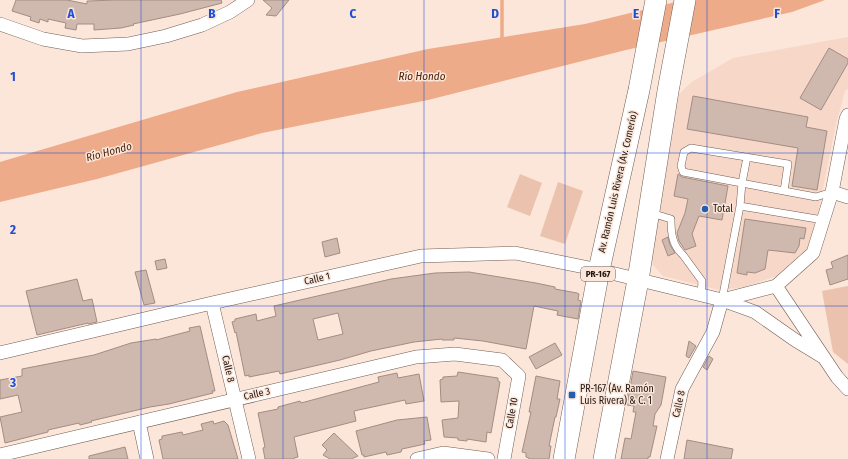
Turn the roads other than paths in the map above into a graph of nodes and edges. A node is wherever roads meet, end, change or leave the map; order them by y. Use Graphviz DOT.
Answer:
graph roads {
  1 [pos="248,0"];
  2 [pos="656,0"];
  3 [pos="685,0"];
  4 [pos="0,24"];
  5 [pos="848,115"];
  6 [pos="747,157"];
  7 [pos="742,183"];
  8 [pos="784,191"];
  9 [pos="832,192"];
  10 [pos="848,197"];
  11 [pos="740,206"];
  12 [pos="649,212"];
  13 [pos="823,220"];
  14 [pos="599,270"];
  15 [pos="638,280"];
  16 [pos="776,286"];
  17 [pos="701,295"];
  18 [pos="722,300"];
  19 [pos="212,303"];
  20 [pos="0,353"];
  21 [pos="823,357"];
  22 [pos="512,370"];
  23 [pos="848,389"];
  24 [pos="235,399"];
  25 [pos="138,422"];
  26 [pos="0,455"];
  27 [pos="147,459"];
  28 [pos="248,459"];
  29 [pos="417,459"];
  30 [pos="488,459"];
  31 [pos="504,459"];
  32 [pos="564,459"];
  33 [pos="604,459"];
  34 [pos="667,459"];
  1 -- 4 [label="street"];
  2 -- 14 [label="main road, Av. Ramón Luis Rivera (Av. Comerío) / PR-167"];
  3 -- 12 [label="main road"];
  5 -- 9 [label="street"];
  6 -- 7 [label="lane"];
  6 -- 7 [label="lane"];
  6 -- 8 [label="lane"];
  7 -- 8 [label="lane"];
  7 -- 11 [label="lane"];
  8 -- 9 [label="lane"];
  9 -- 10 [label="street"];
  9 -- 13 [label="street"];
  11 -- 13 [label="lane"];
  11 -- 18 [label="lane"];
  12 -- 15 [label="main road"];
  12 -- 17 [label="lane"];
  13 -- 16 [label="street"];
  14 -- 15 [label="street, Calle 1"];
  14 -- 19 [label="street, Calle 1"];
  14 -- 32 [label="main road, Av. Ramón Luis Rivera (Av. Comerío) / PR-167"];
  15 -- 17 [label="street, Calle 1"];
  15 -- 33 [label="main road"];
  16 -- 18 [label="street"];
  16 -- 21 [label="street"];
  17 -- 18 [label="street, Calle 1"];
  18 -- 21 [label="street, Calle 1"];
  18 -- 34 [label="street, Calle 8"];
  19 -- 20 [label="street, Calle 1"];
  19 -- 24 [label="street, Calle 8"];
  21 -- 23 [label="street"];
  22 -- 24 [label="street, Calle 3"];
  22 -- 31 [label="street, Calle 10"];
  24 -- 25 [label="street, Calle 3"];
  24 -- 28 [label="street, Calle 8"];
  25 -- 26 [label="street, Calle 3"];
  25 -- 27 [label="street"];
  29 -- 30 [label="street"];
}
